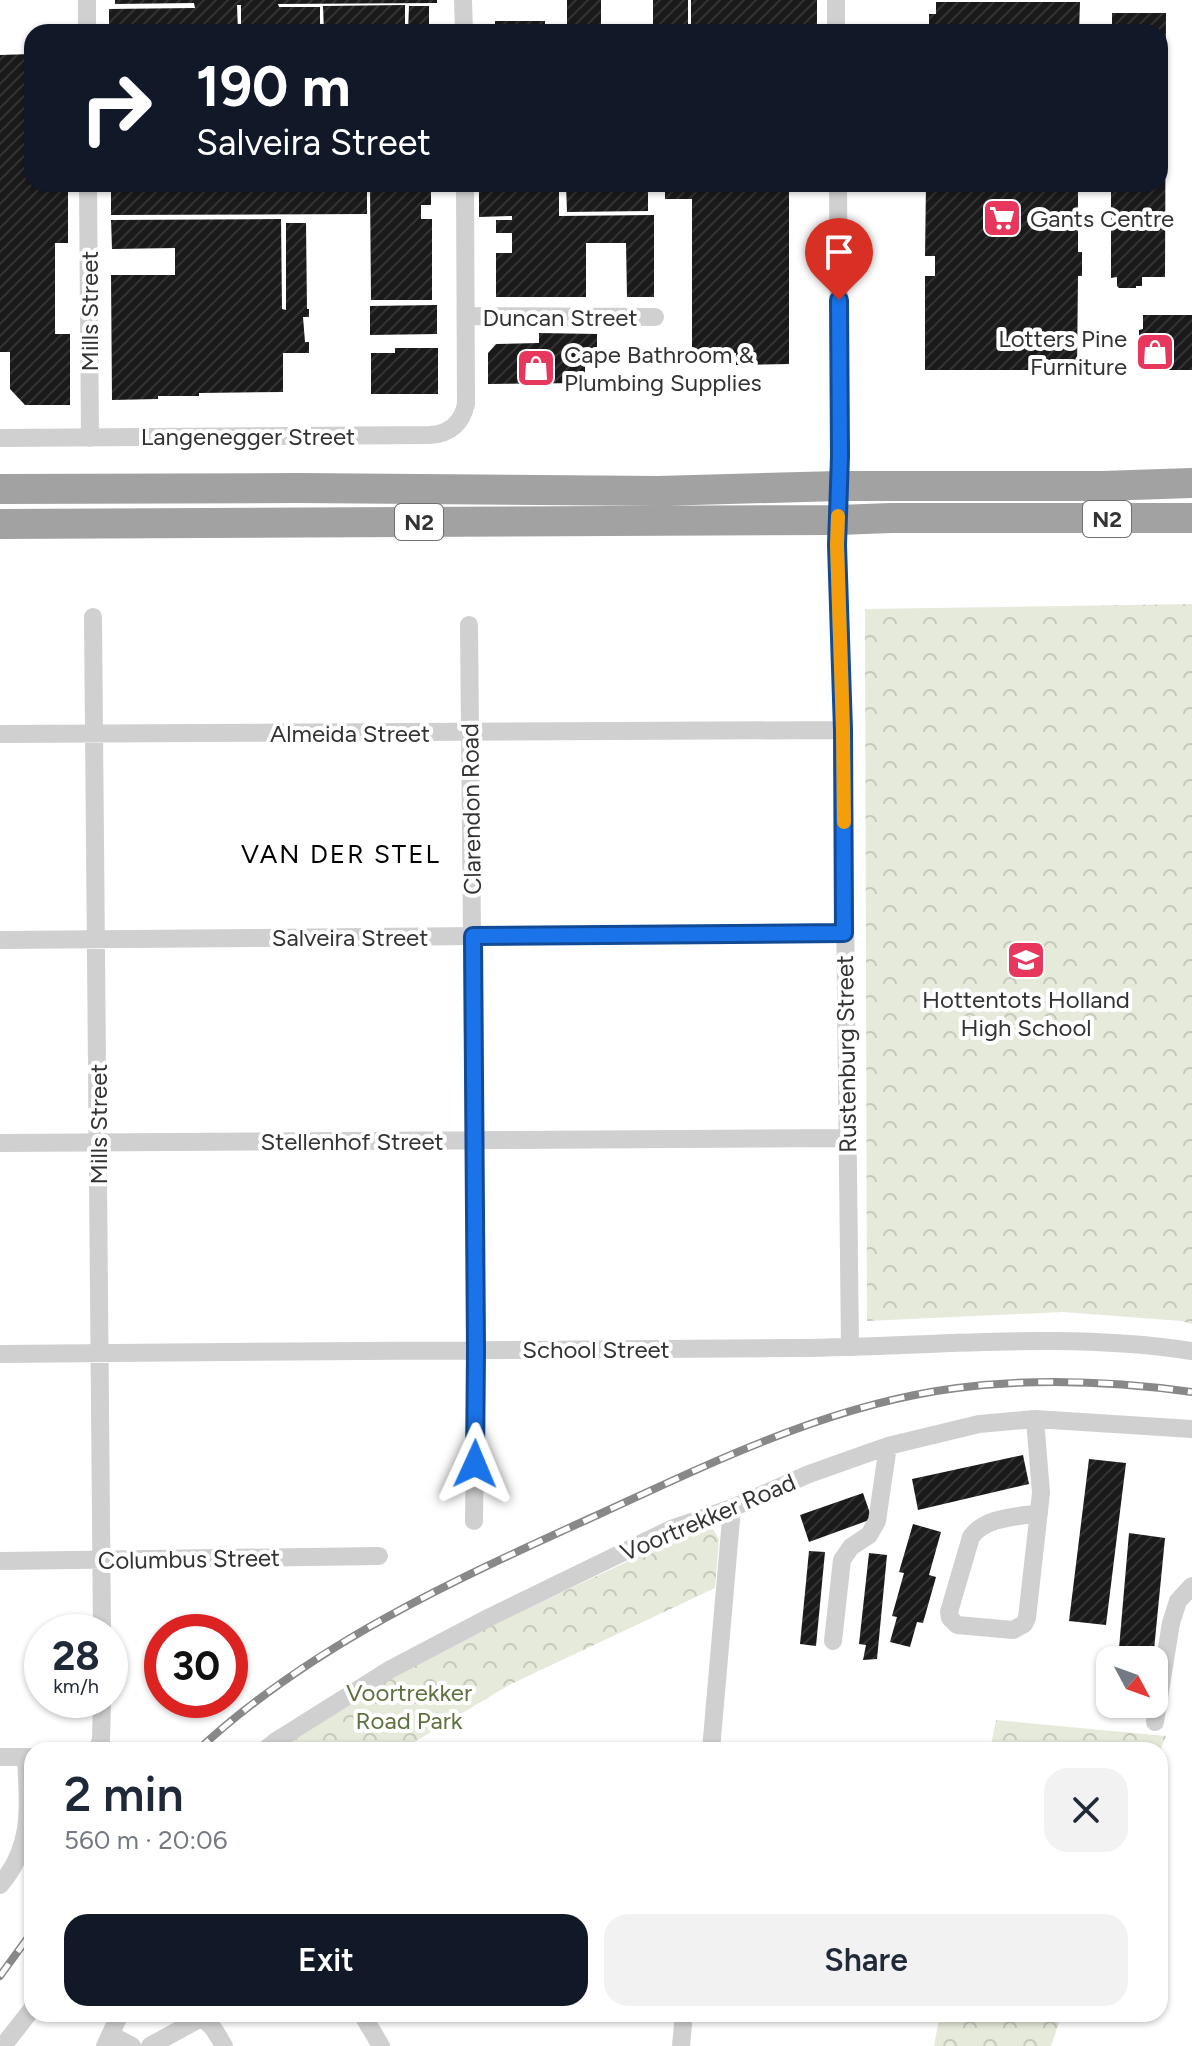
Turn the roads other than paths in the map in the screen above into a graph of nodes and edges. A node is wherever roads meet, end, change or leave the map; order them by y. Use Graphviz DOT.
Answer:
graph roads {
  1 [pos="87,0"];
  2 [pos="463,0"];
  3 [pos="836,0"];
  4 [pos="87,24"];
  5 [pos="464,24"];
  6 [pos="836,24"];
  7 [pos="88,192"];
  8 [pos="465,192"];
  9 [pos="838,192"];
  10 [pos="466,316"];
  11 [pos="655,317"];
  12 [pos="0,438"];
  13 [pos="90,438"];
  14 [pos="1192,483"];
  15 [pos="839,486"];
  16 [pos="0,489"];
  17 [pos="1192,518"];
  18 [pos="838,520"];
  19 [pos="0,524"];
  20 [pos="93,617"];
  21 [pos="469,625"];
  22 [pos="843,730"];
  23 [pos="471,732"];
  24 [pos="0,734"];
  25 [pos="94,734"];
  26 [pos="844,933"];
  27 [pos="473,936"];
  28 [pos="96,939"];
  29 [pos="0,940"];
  30 [pos="848,1138"];
  31 [pos="474,1141"];
  32 [pos="0,1143"];
  33 [pos="98,1143"];
  34 [pos="850,1347"];
  35 [pos="476,1350"];
  36 [pos="1192,1351"];
  37 [pos="100,1353"];
  38 [pos="0,1354"];
  39 [pos="1035,1419"];
  40 [pos="1192,1429"];
  41 [pos="888,1446"];
  42 [pos="732,1508"];
  43 [pos="1039,1513"];
  44 [pos="474,1521"];
  45 [pos="379,1556"];
  46 [pos="101,1560"];
  47 [pos="0,1561"];
  48 [pos="1192,1586"];
  49 [pos="102,1614"];
  50 [pos="833,1641"];
  51 [pos="102,1718"];
  52 [pos="1155,1722"];
  53 [pos="100,1742"];
  54 [pos="275,1742"];
  55 [pos="712,1742"];
  56 [pos="0,1757"];
  57 [pos="24,1757"];
  58 [pos="24,1842"];
  59 [pos="0,1885"];
  60 [pos="24,2019"];
  61 [pos="194,2022"];
  62 [pos="208,2022"];
  63 [pos="367,2022"];
  64 [pos="683,2022"];
  65 [pos="111,2027"];
  66 [pos="3,2046"];
  67 [pos="132,2046"];
  68 [pos="150,2046"];
  69 [pos="224,2046"];
  70 [pos="381,2046"];
  71 [pos="681,2046"];
  1 -- 4 [label="street"];
  2 -- 5 [label="street"];
  3 -- 6 [label="street"];
  7 -- 13 [label="street, Mills Street"];
  8 -- 10 [label="street, Langenegger Street"];
  9 -- 15 [label="street, Rustenburg Street"];
  10 -- 11 [label="street, Duncan Street"];
  10 -- 13 [label="street, Langenegger Street"];
  12 -- 13 [label="street, Langenegger Street"];
  14 -- 15 [label="highway, N2"];
  15 -- 16 [label="highway, N2"];
  15 -- 18 [label="street, Rustenburg Street"];
  17 -- 18 [label="highway, N2"];
  18 -- 19 [label="highway, N2"];
  18 -- 22 [label="street, Rustenburg Street"];
  20 -- 25 [label="street, Mills Street"];
  21 -- 23 [label="street, Clarendon Road"];
  22 -- 23 [label="street, Almeida Street"];
  22 -- 26 [label="street, Rustenburg Street"];
  23 -- 25 [label="street, Almeida Street"];
  23 -- 27 [label="street, Clarendon Road"];
  24 -- 25 [label="street, Almeida Street"];
  25 -- 28 [label="street, Mills Street"];
  26 -- 27 [label="street, Salveira Street"];
  26 -- 30 [label="street, Rustenburg Street"];
  27 -- 28 [label="street, Salveira Street"];
  27 -- 31 [label="street, Clarendon Road"];
  28 -- 29 [label="street, Salveira Street"];
  28 -- 33 [label="street, Mills Street"];
  30 -- 31 [label="street, Stellenhof Street"];
  30 -- 34 [label="street, Rustenburg Street"];
  31 -- 33 [label="street, Stellenhof Street"];
  31 -- 35 [label="street, Clarendon Road"];
  32 -- 33 [label="street, Stellenhof Street"];
  33 -- 37 [label="street, Mills Street"];
  34 -- 35 [label="street, School Street"];
  34 -- 36 [label="street, School Street"];
  35 -- 37 [label="street, School Street"];
  35 -- 44 [label="street, Clarendon Road"];
  37 -- 38 [label="street, School Street"];
  37 -- 46 [label="street, Mills Street"];
  39 -- 40 [label="street, Voortrekker Road"];
  39 -- 41 [label="street, Voortrekker Road"];
  39 -- 43 [label="street"];
  41 -- 42 [label="street, Voortrekker Road"];
  41 -- 50 [label="street"];
  42 -- 54 [label="street, Voortrekker Road"];
  42 -- 55 [label="street"];
  43 -- 43 [label="street"];
  45 -- 46 [label="street, Columbus Street"];
  46 -- 47 [label="street, Columbus Street"];
  46 -- 49 [label="street, Mills Street"];
  48 -- 52 [label="street"];
  51 -- 53 [label="street"];
  56 -- 57 [label="street"];
  58 -- 59 [label="street"];
  60 -- 66 [label="street"];
  61 -- 68 [label="street"];
  62 -- 69 [label="street"];
  63 -- 70 [label="street"];
  64 -- 71 [label="street"];
  65 -- 67 [label="street"];
}
